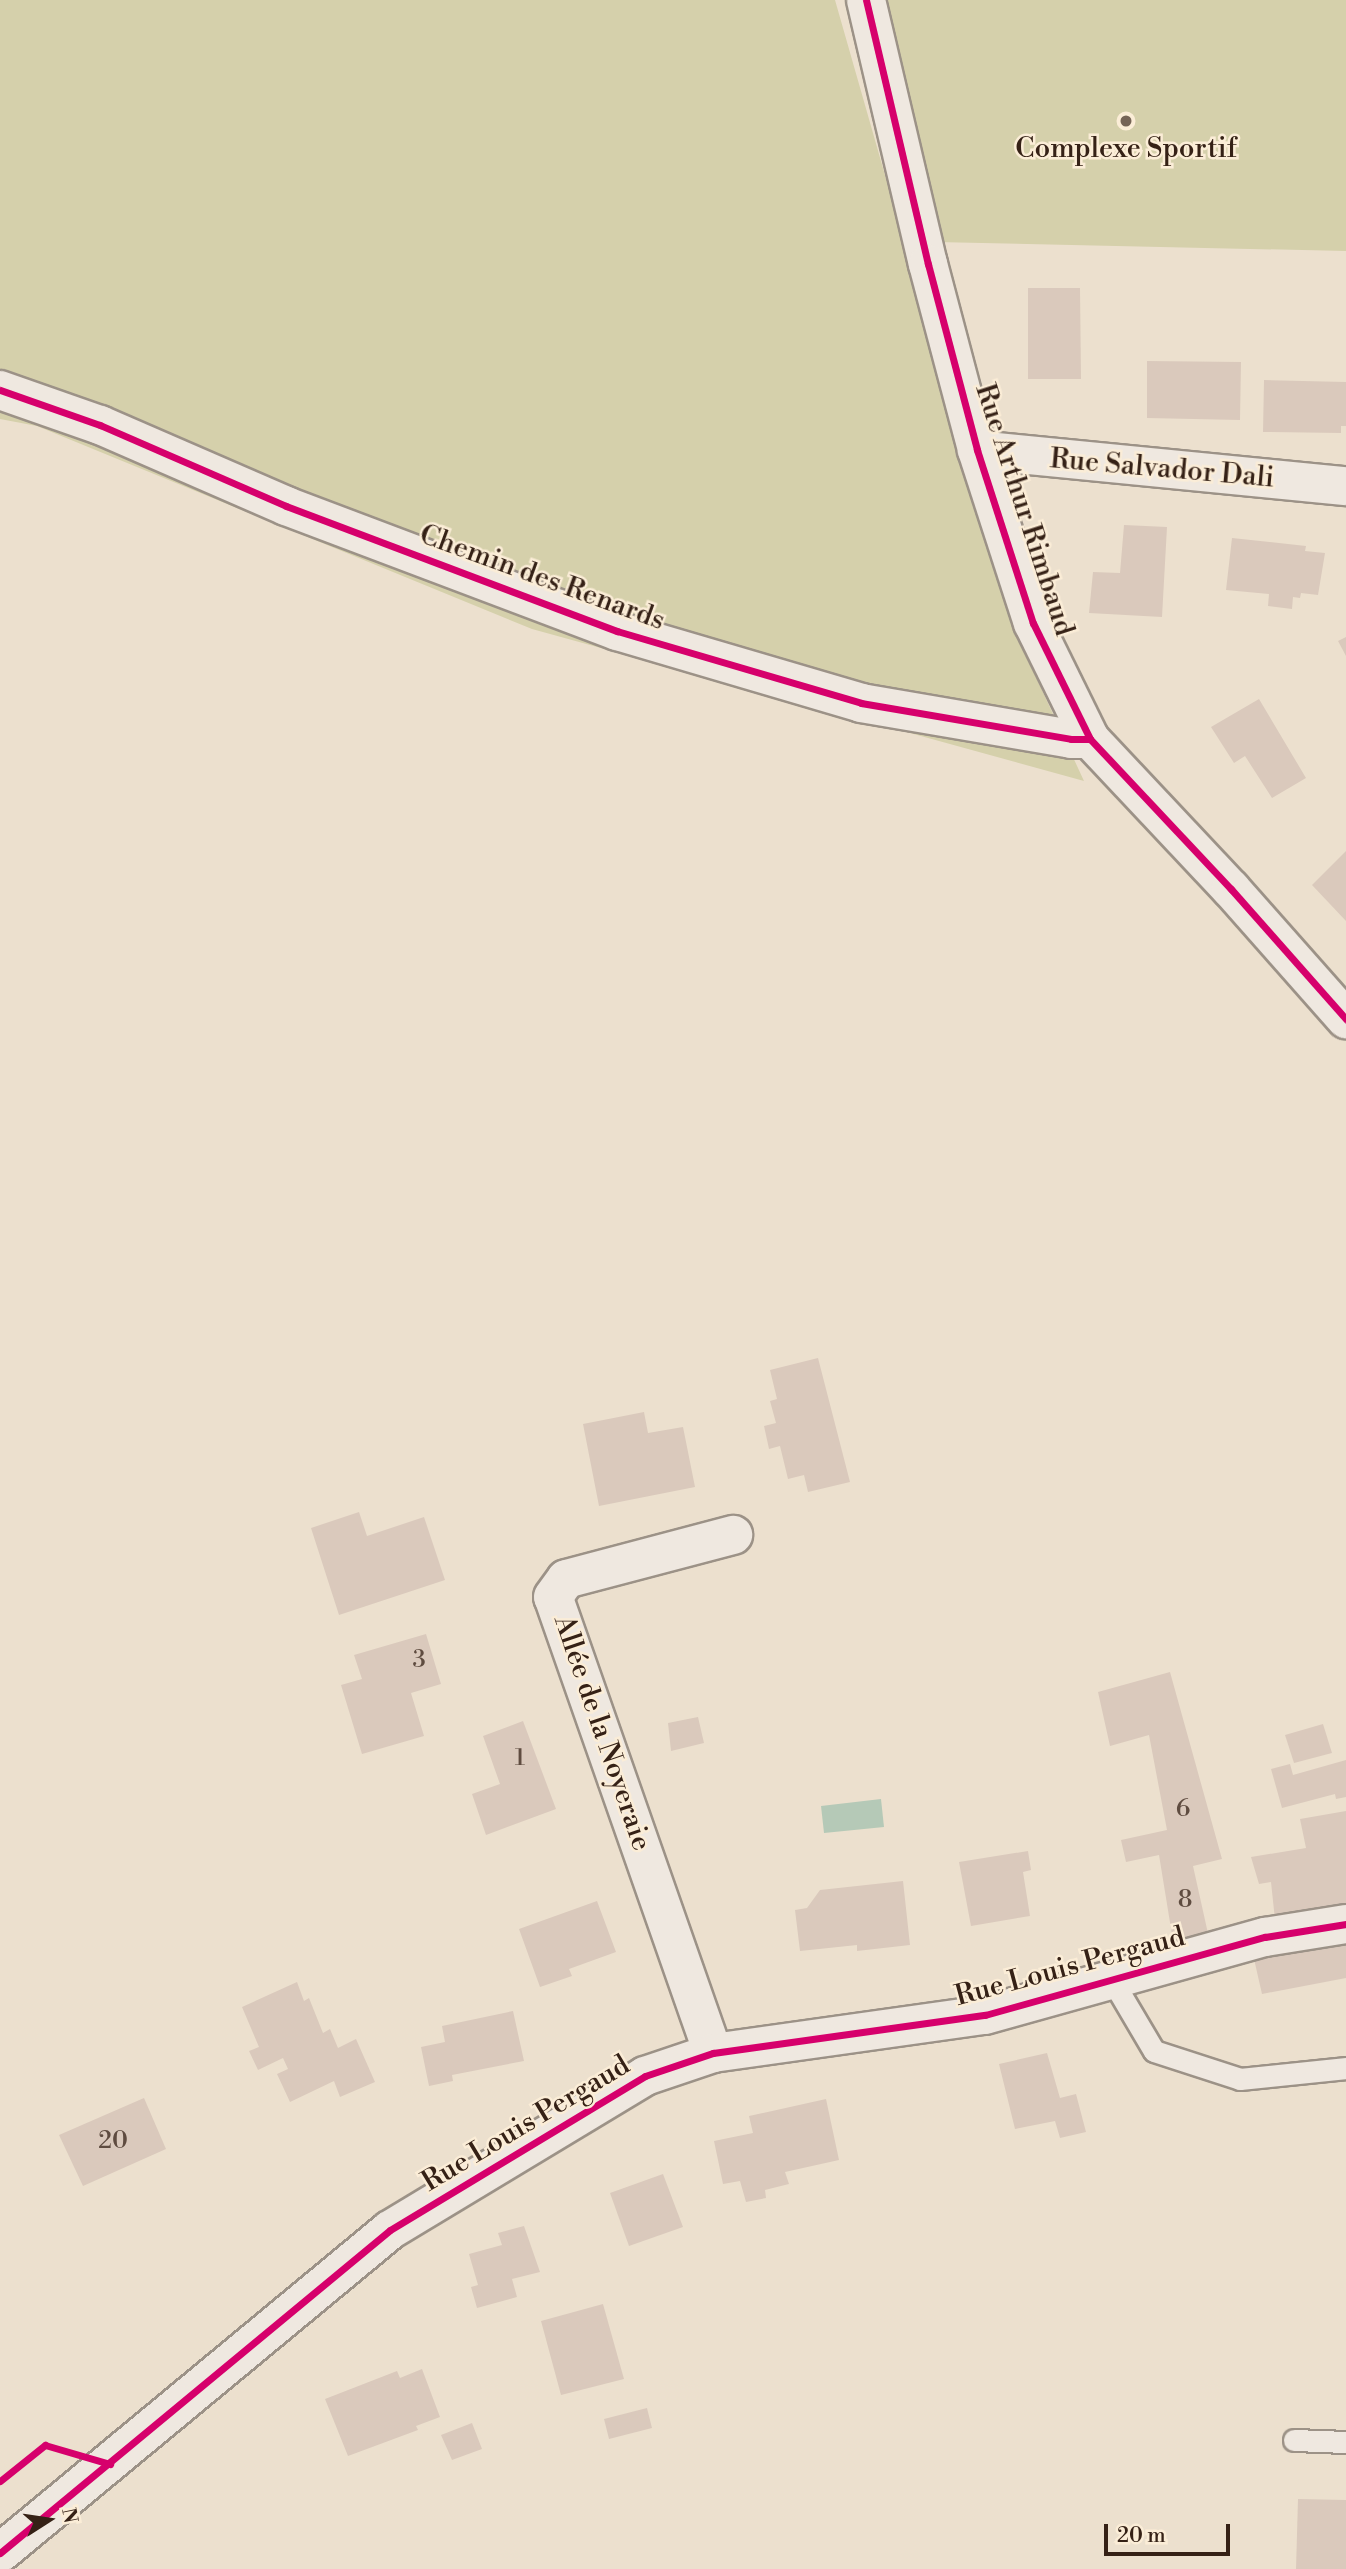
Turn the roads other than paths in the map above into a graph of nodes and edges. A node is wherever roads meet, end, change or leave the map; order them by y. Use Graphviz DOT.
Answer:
graph roads {
  1 [pos="866,0"];
  2 [pos="0,390"];
  3 [pos="977,450"];
  4 [pos="1346,486"];
  5 [pos="1090,739"];
  6 [pos="1346,1019"];
  7 [pos="733,1535"];
  8 [pos="1346,1924"];
  9 [pos="1112,1980"];
  10 [pos="713,2053"];
  11 [pos="1346,2068"];
  12 [pos="1294,2440"];
  13 [pos="1346,2442"];
  14 [pos="0,2553"];
  1 -- 3 [label="street, Rue Arthur Rimbaud"];
  2 -- 5 [label="street, Chemin des Renards"];
  3 -- 4 [label="street, Rue Salvador Dali"];
  3 -- 5 [label="street, Rue Arthur Rimbaud"];
  5 -- 6 [label="street, Rue Arthur Rimbaud"];
  7 -- 10 [label="street, Allée de la Noyeraie"];
  8 -- 9 [label="street, Rue Louis Pergaud"];
  9 -- 10 [label="street, Rue Louis Pergaud"];
  9 -- 11 [label="lane"];
  10 -- 14 [label="street, Rue Louis Pergaud"];
  12 -- 13 [label="lane"];
}
